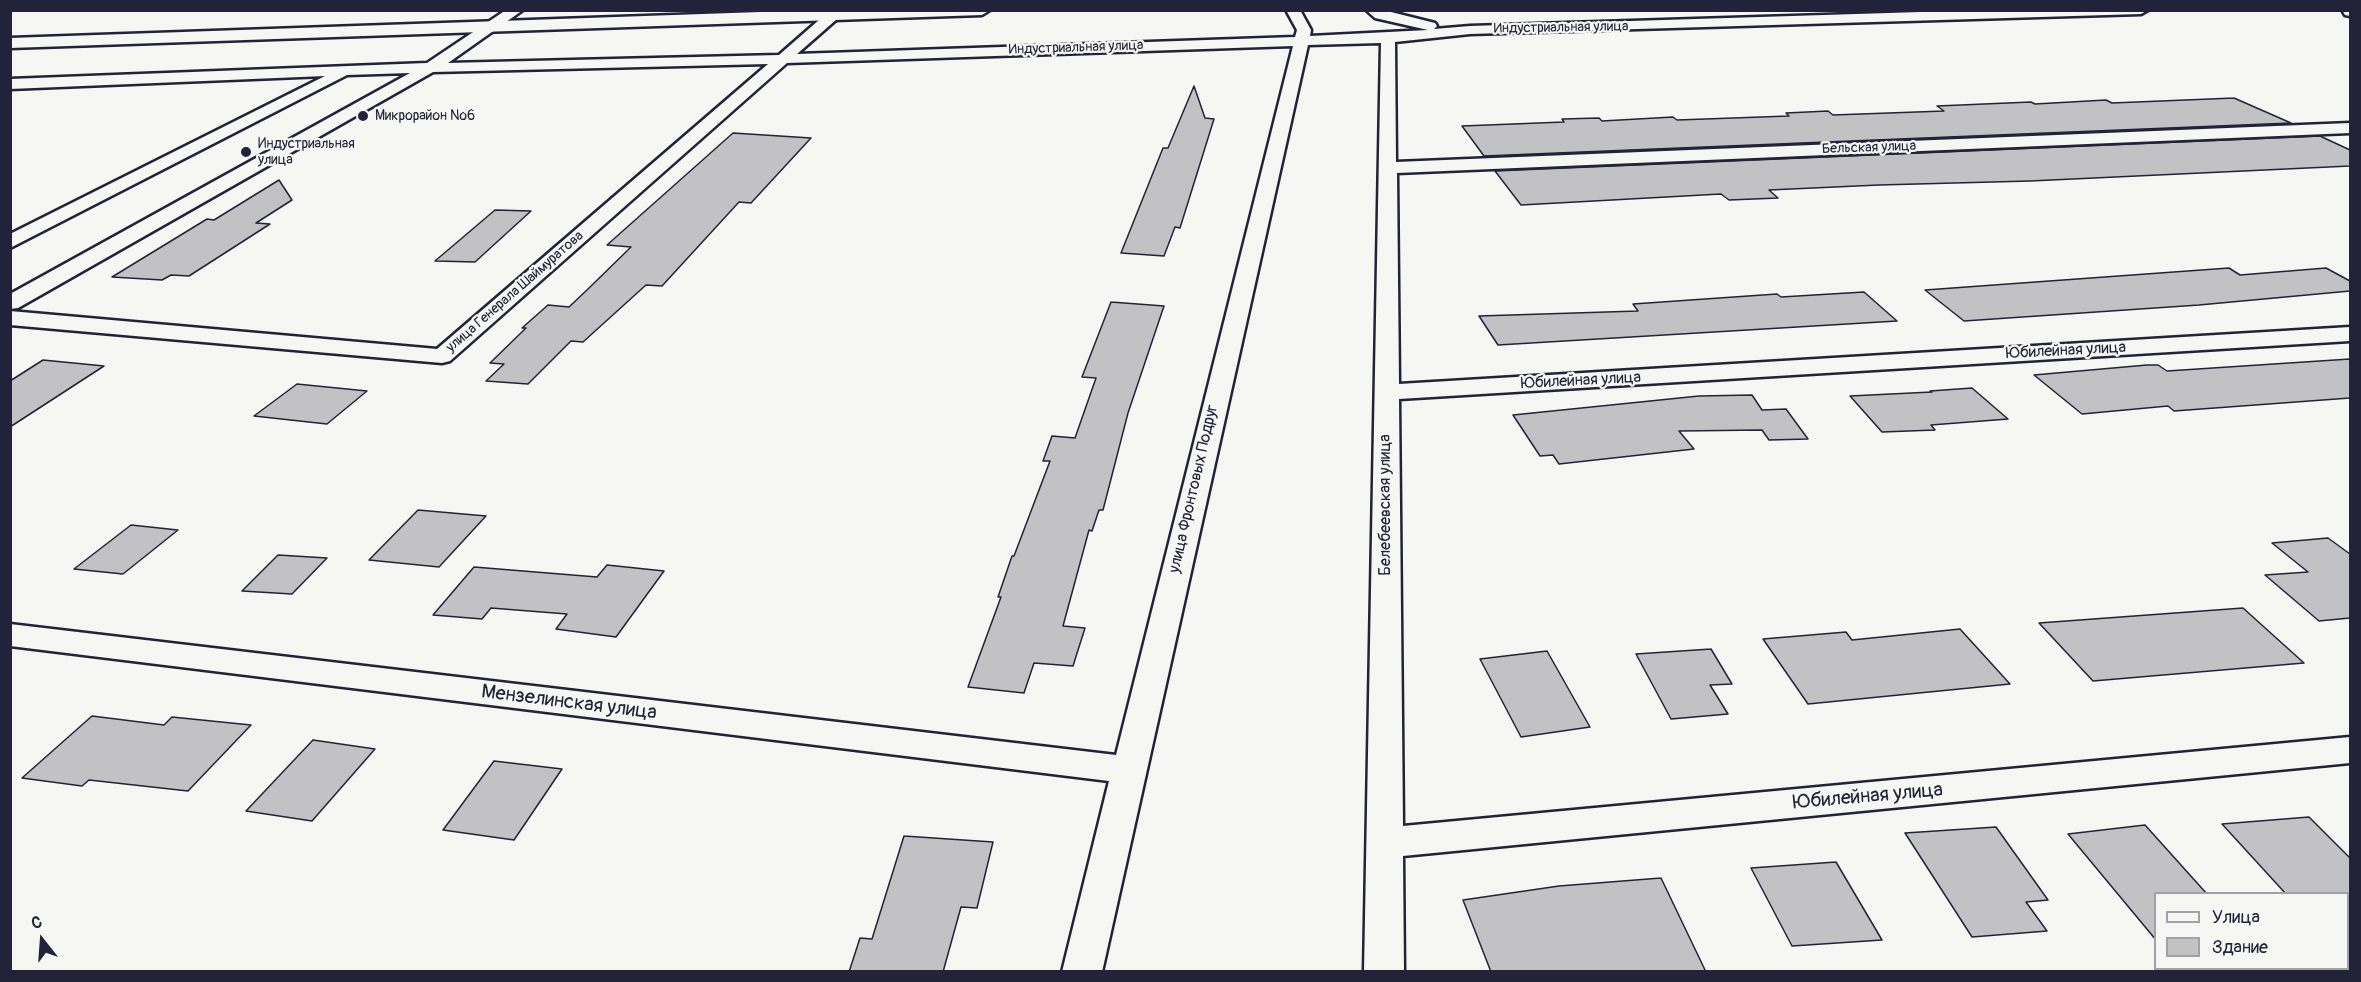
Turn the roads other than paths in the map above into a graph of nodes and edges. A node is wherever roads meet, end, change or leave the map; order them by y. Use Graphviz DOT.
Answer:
graph roads {
  1 [pos="516,10"];
  2 [pos="982,10"];
  3 [pos="1293,10"];
  4 [pos="1373,10"];
  5 [pos="2141,10"];
  6 [pos="832,16"];
  7 [pos="488,28"];
  8 [pos="1470,30"];
  9 [pos="1388,38"];
  10 [pos="1300,40"];
  11 [pos="10,42"];
  12 [pos="784,59"];
  13 [pos="430,68"];
  14 [pos="347,70"];
  15 [pos="10,84"];
  16 [pos="2350,128"];
  17 [pos="1388,168"];
  18 [pos="10,242"];
  19 [pos="10,303"];
  20 [pos="10,318"];
  21 [pos="2350,334"];
  22 [pos="1386,393"];
  23 [pos="10,635"];
  24 [pos="2350,750"];
  25 [pos="1128,770"];
  26 [pos="1385,843"];
  27 [pos="1082,972"];
  28 [pos="1384,972"];
  1 -- 7 [label="street"];
  2 -- 6 [label="street"];
  3 -- 10 [label="street, улица Фронтовых Подруг"];
  4 -- 8 [label="street"];
  5 -- 8 [label="street, Индустриальная улица"];
  6 -- 7 [label="street"];
  6 -- 12 [label="street, улица Генерала Шаймуратова"];
  7 -- 11 [label="street"];
  7 -- 13 [label="street"];
  8 -- 9 [label="street, Индустриальная улица"];
  9 -- 10 [label="street, Индустриальная улица"];
  9 -- 17 [label="street, Белебеевская улица"];
  10 -- 12 [label="street, Индустриальная улица"];
  10 -- 25 [label="street, улица Фронтовых Подруг"];
  12 -- 13 [label="street, Индустриальная улица"];
  12 -- 20 [label="street, улица Генерала Шаймуратова"];
  13 -- 14 [label="street, Индустриальная улица"];
  13 -- 19 [label="street"];
  14 -- 15 [label="street, Индустриальная улица"];
  14 -- 18 [label="street"];
  16 -- 17 [label="street, Бельская улица"];
  17 -- 22 [label="street, Белебеевская улица"];
  21 -- 22 [label="street, Юбилейная улица"];
  22 -- 26 [label="street, Белебеевская улица"];
  23 -- 25 [label="street, Мензелинская улица"];
  24 -- 26 [label="street, Юбилейная улица"];
  25 -- 27 [label="street, улица Фронтовых Подруг"];
  26 -- 28 [label="street, Белебеевская улица"];
}
